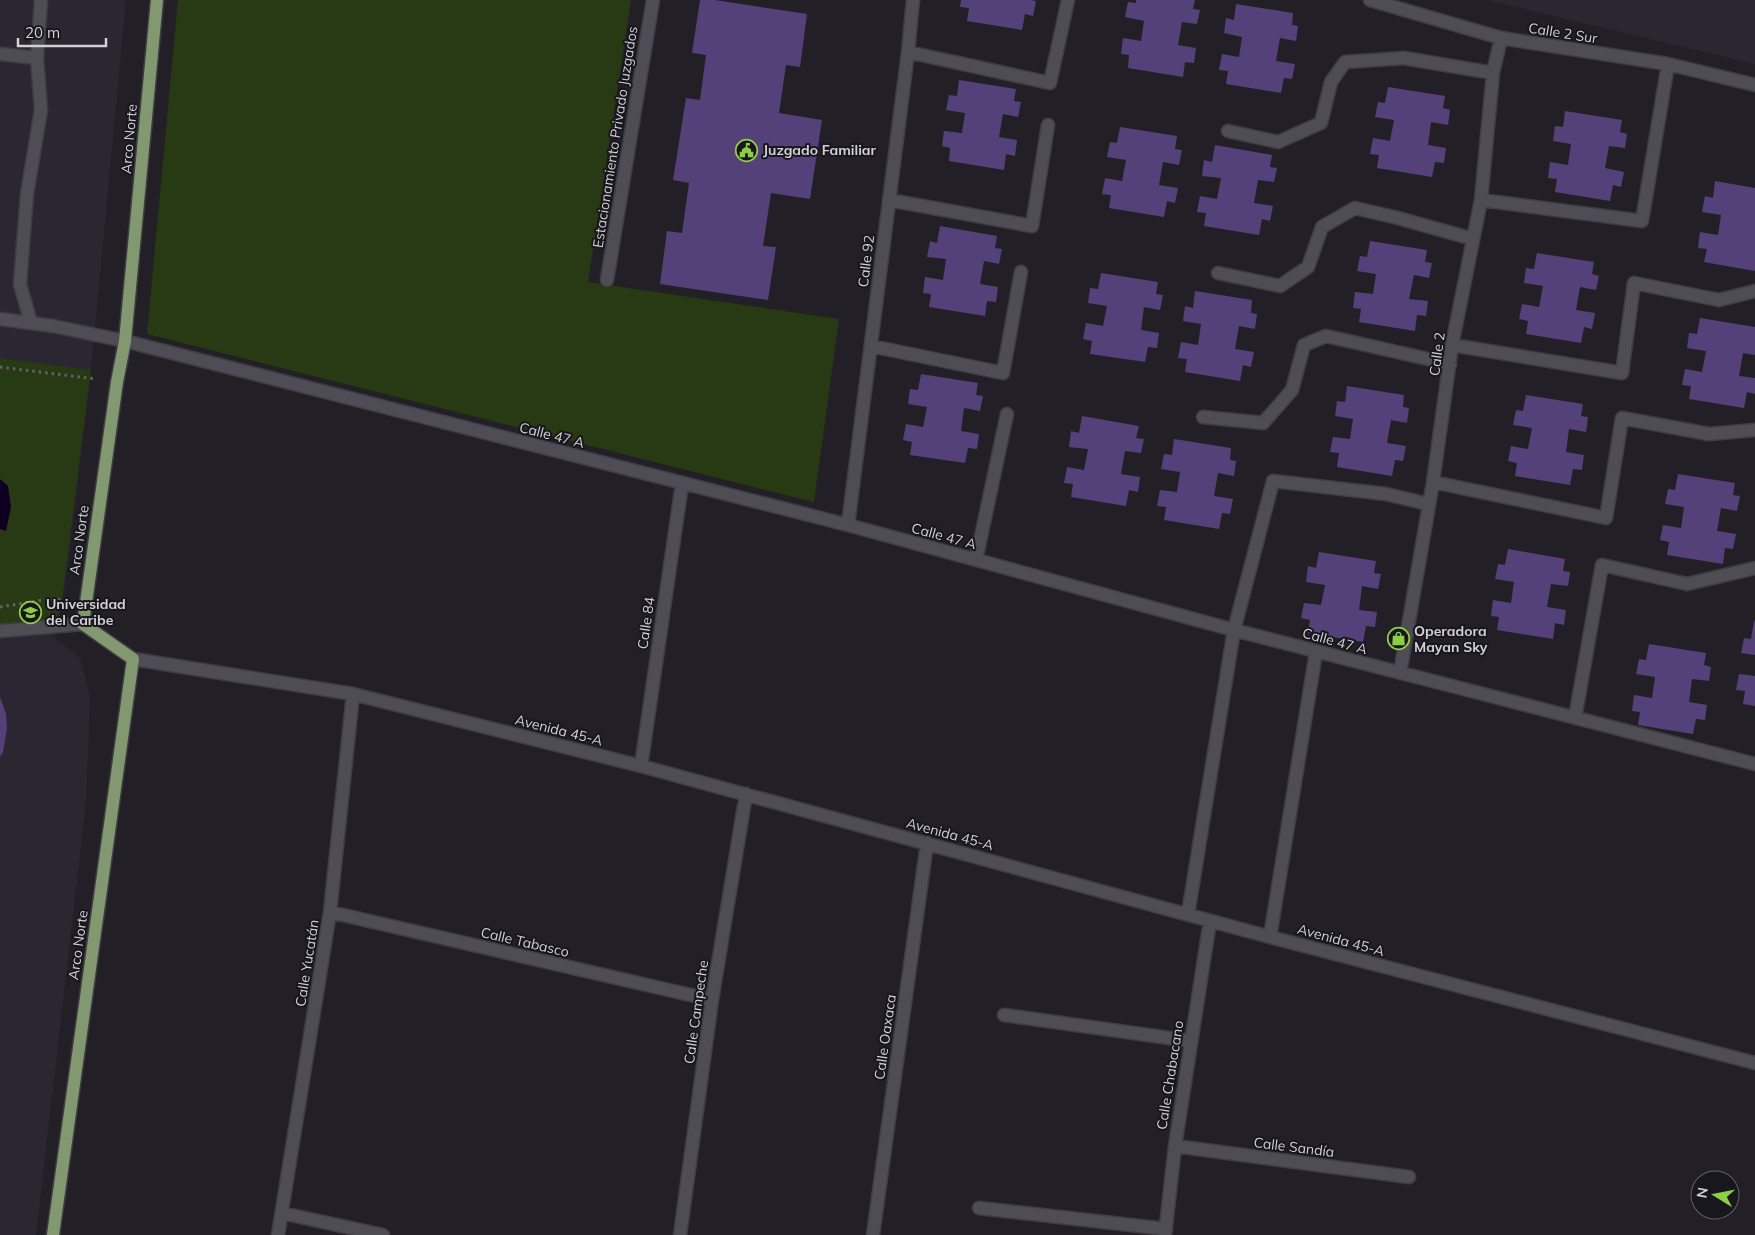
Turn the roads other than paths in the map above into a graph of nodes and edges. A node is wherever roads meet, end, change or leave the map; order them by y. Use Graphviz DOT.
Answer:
graph roads {
  1 [pos="41,0"];
  2 [pos="157,0"];
  3 [pos="653,0"];
  4 [pos="913,0"];
  5 [pos="1068,0"];
  6 [pos="1370,0"];
  7 [pos="1501,38"];
  8 [pos="908,52"];
  9 [pos="0,54"];
  10 [pos="37,58"];
  11 [pos="1668,64"];
  12 [pos="1493,73"];
  13 [pos="1755,85"];
  14 [pos="1048,125"];
  15 [pos="1228,131"];
  16 [pos="889,200"];
  17 [pos="1481,200"];
  18 [pos="1473,239"];
  19 [pos="1021,272"];
  20 [pos="1218,273"];
  21 [pos="607,280"];
  22 [pos="1755,291"];
  23 [pos="0,319"];
  24 [pos="31,323"];
  25 [pos="125,341"];
  26 [pos="1452,345"];
  27 [pos="871,346"];
  28 [pos="1450,364"];
  29 [pos="1007,414"];
  30 [pos="1203,417"];
  31 [pos="1755,430"];
  32 [pos="1433,482"];
  33 [pos="682,484"];
  34 [pos="1428,504"];
  35 [pos="848,525"];
  36 [pos="976,560"];
  37 [pos="1755,568"];
  38 [pos="83,624"];
  39 [pos="1234,630"];
  40 [pos="0,632"];
  41 [pos="1316,652"];
  42 [pos="133,659"];
  43 [pos="1400,673"];
  44 [pos="353,694"];
  45 [pos="1575,718"];
  46 [pos="1755,764"];
  47 [pos="641,766"];
  48 [pos="746,794"];
  49 [pos="927,843"];
  50 [pos="330,912"];
  51 [pos="1188,914"];
  52 [pos="1210,921"];
  53 [pos="1270,937"];
  54 [pos="712,1000"];
  55 [pos="1004,1016"];
  56 [pos="1191,1041"];
  57 [pos="1755,1063"];
  58 [pos="1175,1146"];
  59 [pos="1409,1177"];
  60 [pos="979,1208"];
  61 [pos="282,1213"];
  62 [pos="1165,1232"];
  63 [pos="53,1235"];
  64 [pos="278,1235"];
  65 [pos="383,1235"];
  66 [pos="680,1235"];
  67 [pos="873,1235"];
  1 -- 10 [label="street"];
  2 -- 25 [label="main road, Arco Norte"];
  3 -- 21 [label="street, Estacionamiento Privado Juzgados"];
  4 -- 8 [label="street, Calle 92"];
  5 -- 8 [label="street"];
  6 -- 7 [label="street, Calle 2 Sur"];
  7 -- 11 [label="street, Calle 2 Sur"];
  7 -- 12 [label="street, Calle 2"];
  8 -- 16 [label="street, Calle 92"];
  9 -- 10 [label="street"];
  10 -- 24 [label="street"];
  11 -- 13 [label="street, Calle 2 Sur"];
  11 -- 17 [label="street"];
  12 -- 15 [label="street"];
  12 -- 17 [label="street, Calle 2"];
  14 -- 16 [label="street"];
  16 -- 27 [label="street, Calle 92"];
  17 -- 18 [label="street, Calle 2"];
  18 -- 20 [label="street"];
  18 -- 26 [label="street, Calle 2"];
  19 -- 27 [label="street"];
  22 -- 26 [label="street"];
  23 -- 24 [label="street, Calle 47 A"];
  24 -- 25 [label="street, Calle 47 A"];
  25 -- 33 [label="street, Calle 47 A"];
  25 -- 38 [label="main road, Arco Norte"];
  26 -- 28 [label="street, Calle 2"];
  27 -- 35 [label="street, Calle 92"];
  28 -- 30 [label="street"];
  28 -- 32 [label="street, Calle 2"];
  29 -- 36 [label="street"];
  31 -- 32 [label="street"];
  32 -- 34 [label="street, Calle 2"];
  33 -- 35 [label="street, Calle 47 A"];
  33 -- 47 [label="street, Calle 84"];
  34 -- 39 [label="street"];
  34 -- 43 [label="street, Calle 2"];
  35 -- 36 [label="street, Calle 47 A"];
  36 -- 39 [label="street, Calle 47 A"];
  37 -- 45 [label="street"];
  38 -- 40 [label="street"];
  38 -- 42 [label="main road"];
  39 -- 41 [label="street, Calle 47 A"];
  39 -- 51 [label="street"];
  41 -- 43 [label="street, Calle 47 A"];
  41 -- 53 [label="street"];
  42 -- 44 [label="street, Avenida 45-A"];
  42 -- 63 [label="main road, Arco Norte"];
  43 -- 45 [label="street, Calle 47 A"];
  44 -- 47 [label="street, Avenida 45-A"];
  44 -- 50 [label="street, Calle Yucatán"];
  45 -- 46 [label="street, Calle 47 A"];
  47 -- 48 [label="street, Avenida 45-A"];
  48 -- 49 [label="street, Avenida 45-A"];
  48 -- 54 [label="street, Calle Campeche"];
  49 -- 51 [label="street, Avenida 45-A"];
  49 -- 67 [label="street, Calle Oaxaca"];
  50 -- 54 [label="street, Calle Tabasco"];
  50 -- 61 [label="street, Calle Yucatán"];
  51 -- 52 [label="street, Avenida 45-A"];
  52 -- 53 [label="street, Avenida 45-A"];
  52 -- 56 [label="street, Calle Chabacano"];
  53 -- 57 [label="street, Avenida 45-A"];
  54 -- 66 [label="street, Calle Campeche"];
  55 -- 56 [label="street"];
  56 -- 58 [label="street, Calle Chabacano"];
  58 -- 59 [label="street, Calle Sandía"];
  58 -- 62 [label="street, Calle Chabacano"];
  60 -- 62 [label="street"];
  61 -- 64 [label="street, Calle Yucatán"];
  61 -- 65 [label="street"];
}
